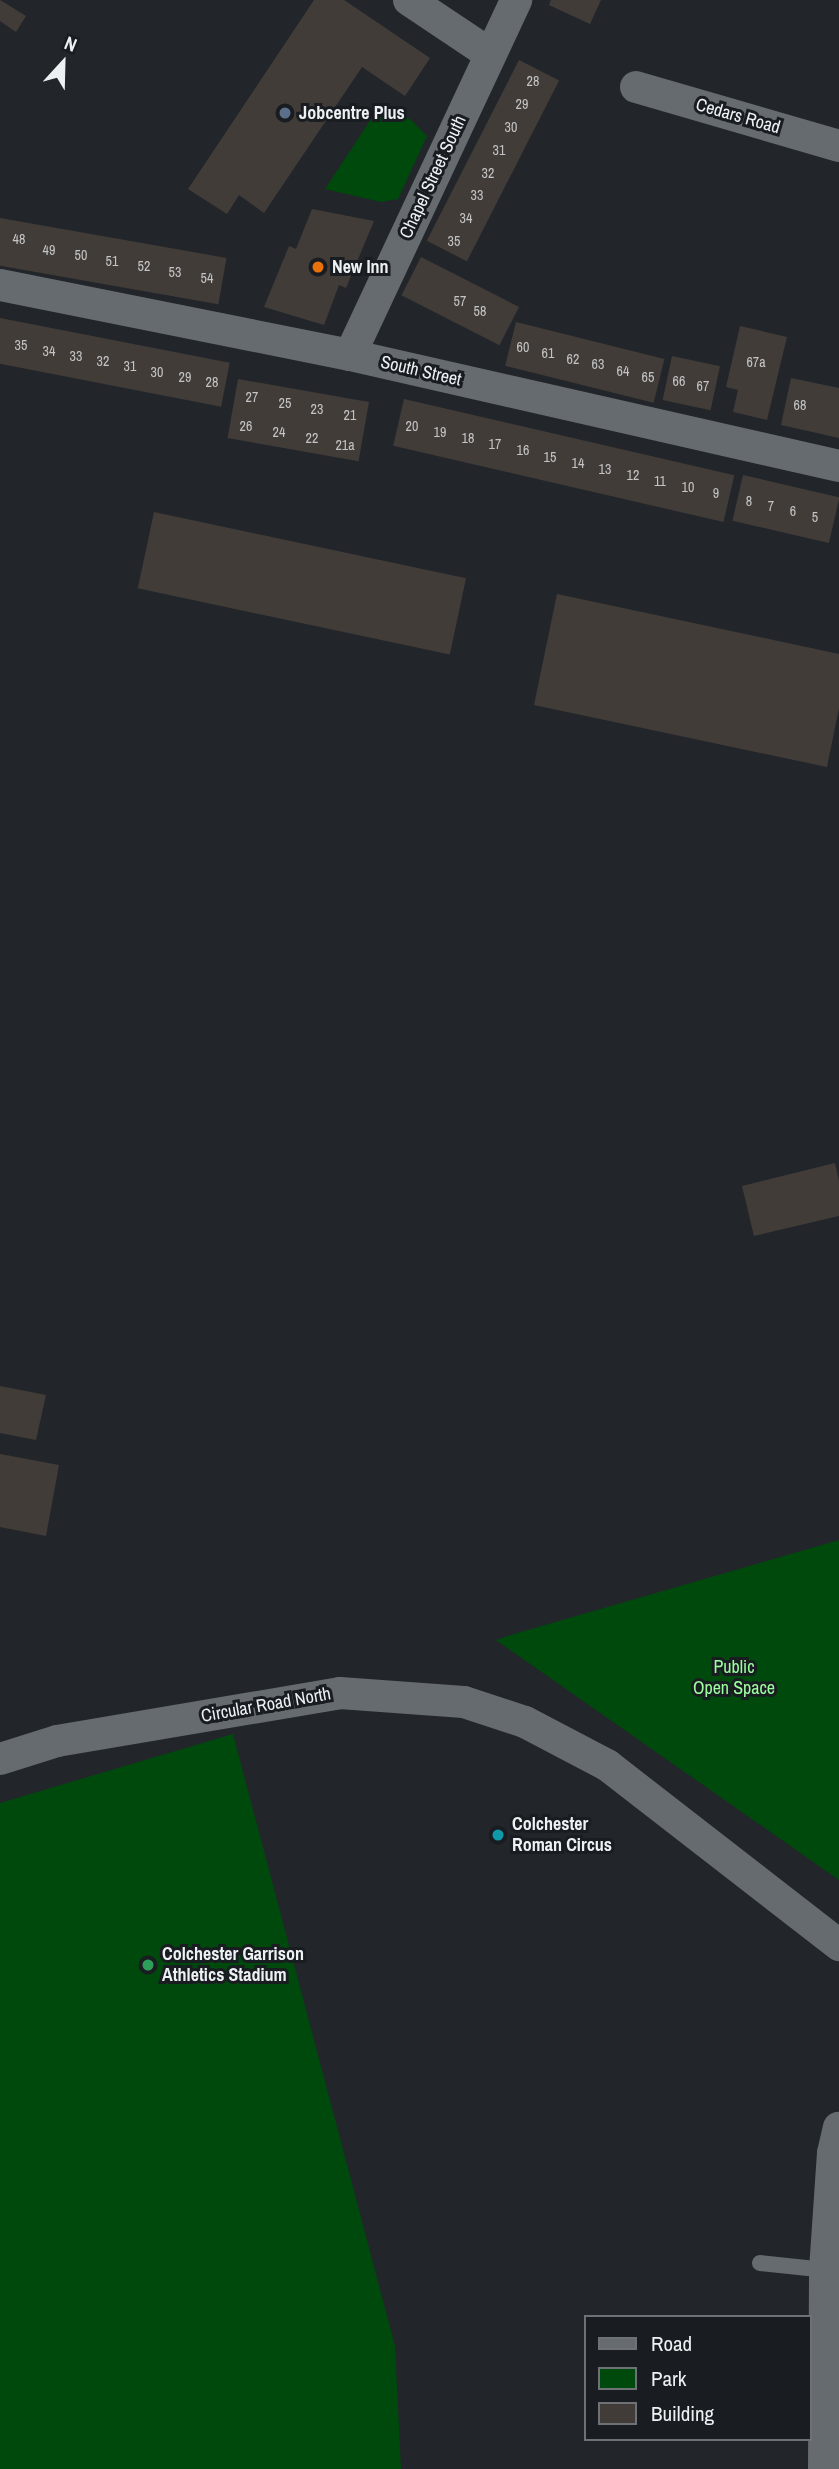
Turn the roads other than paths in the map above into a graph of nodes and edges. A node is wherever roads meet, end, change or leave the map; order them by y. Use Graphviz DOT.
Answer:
graph roads {
  1 [pos="409,0"];
  2 [pos="516,0"];
  3 [pos="490,54"];
  4 [pos="636,87"];
  5 [pos="839,146"];
  6 [pos="0,285"];
  7 [pos="350,355"];
  8 [pos="839,466"];
  9 [pos="0,1759"];
  10 [pos="839,1945"];
  11 [pos="839,2128"];
  12 [pos="760,2263"];
  13 [pos="825,2270"];
  14 [pos="824,2469"];
  1 -- 3 [label="street"];
  2 -- 3 [label="street, Chapel Street South"];
  3 -- 7 [label="street, Chapel Street South"];
  4 -- 5 [label="street, Cedars Road"];
  6 -- 7 [label="street, South Street"];
  7 -- 8 [label="street, South Street"];
  9 -- 10 [label="street, Circular Road North"];
  11 -- 13 [label="street"];
  12 -- 13 [label="lane"];
  13 -- 14 [label="street"];
}
